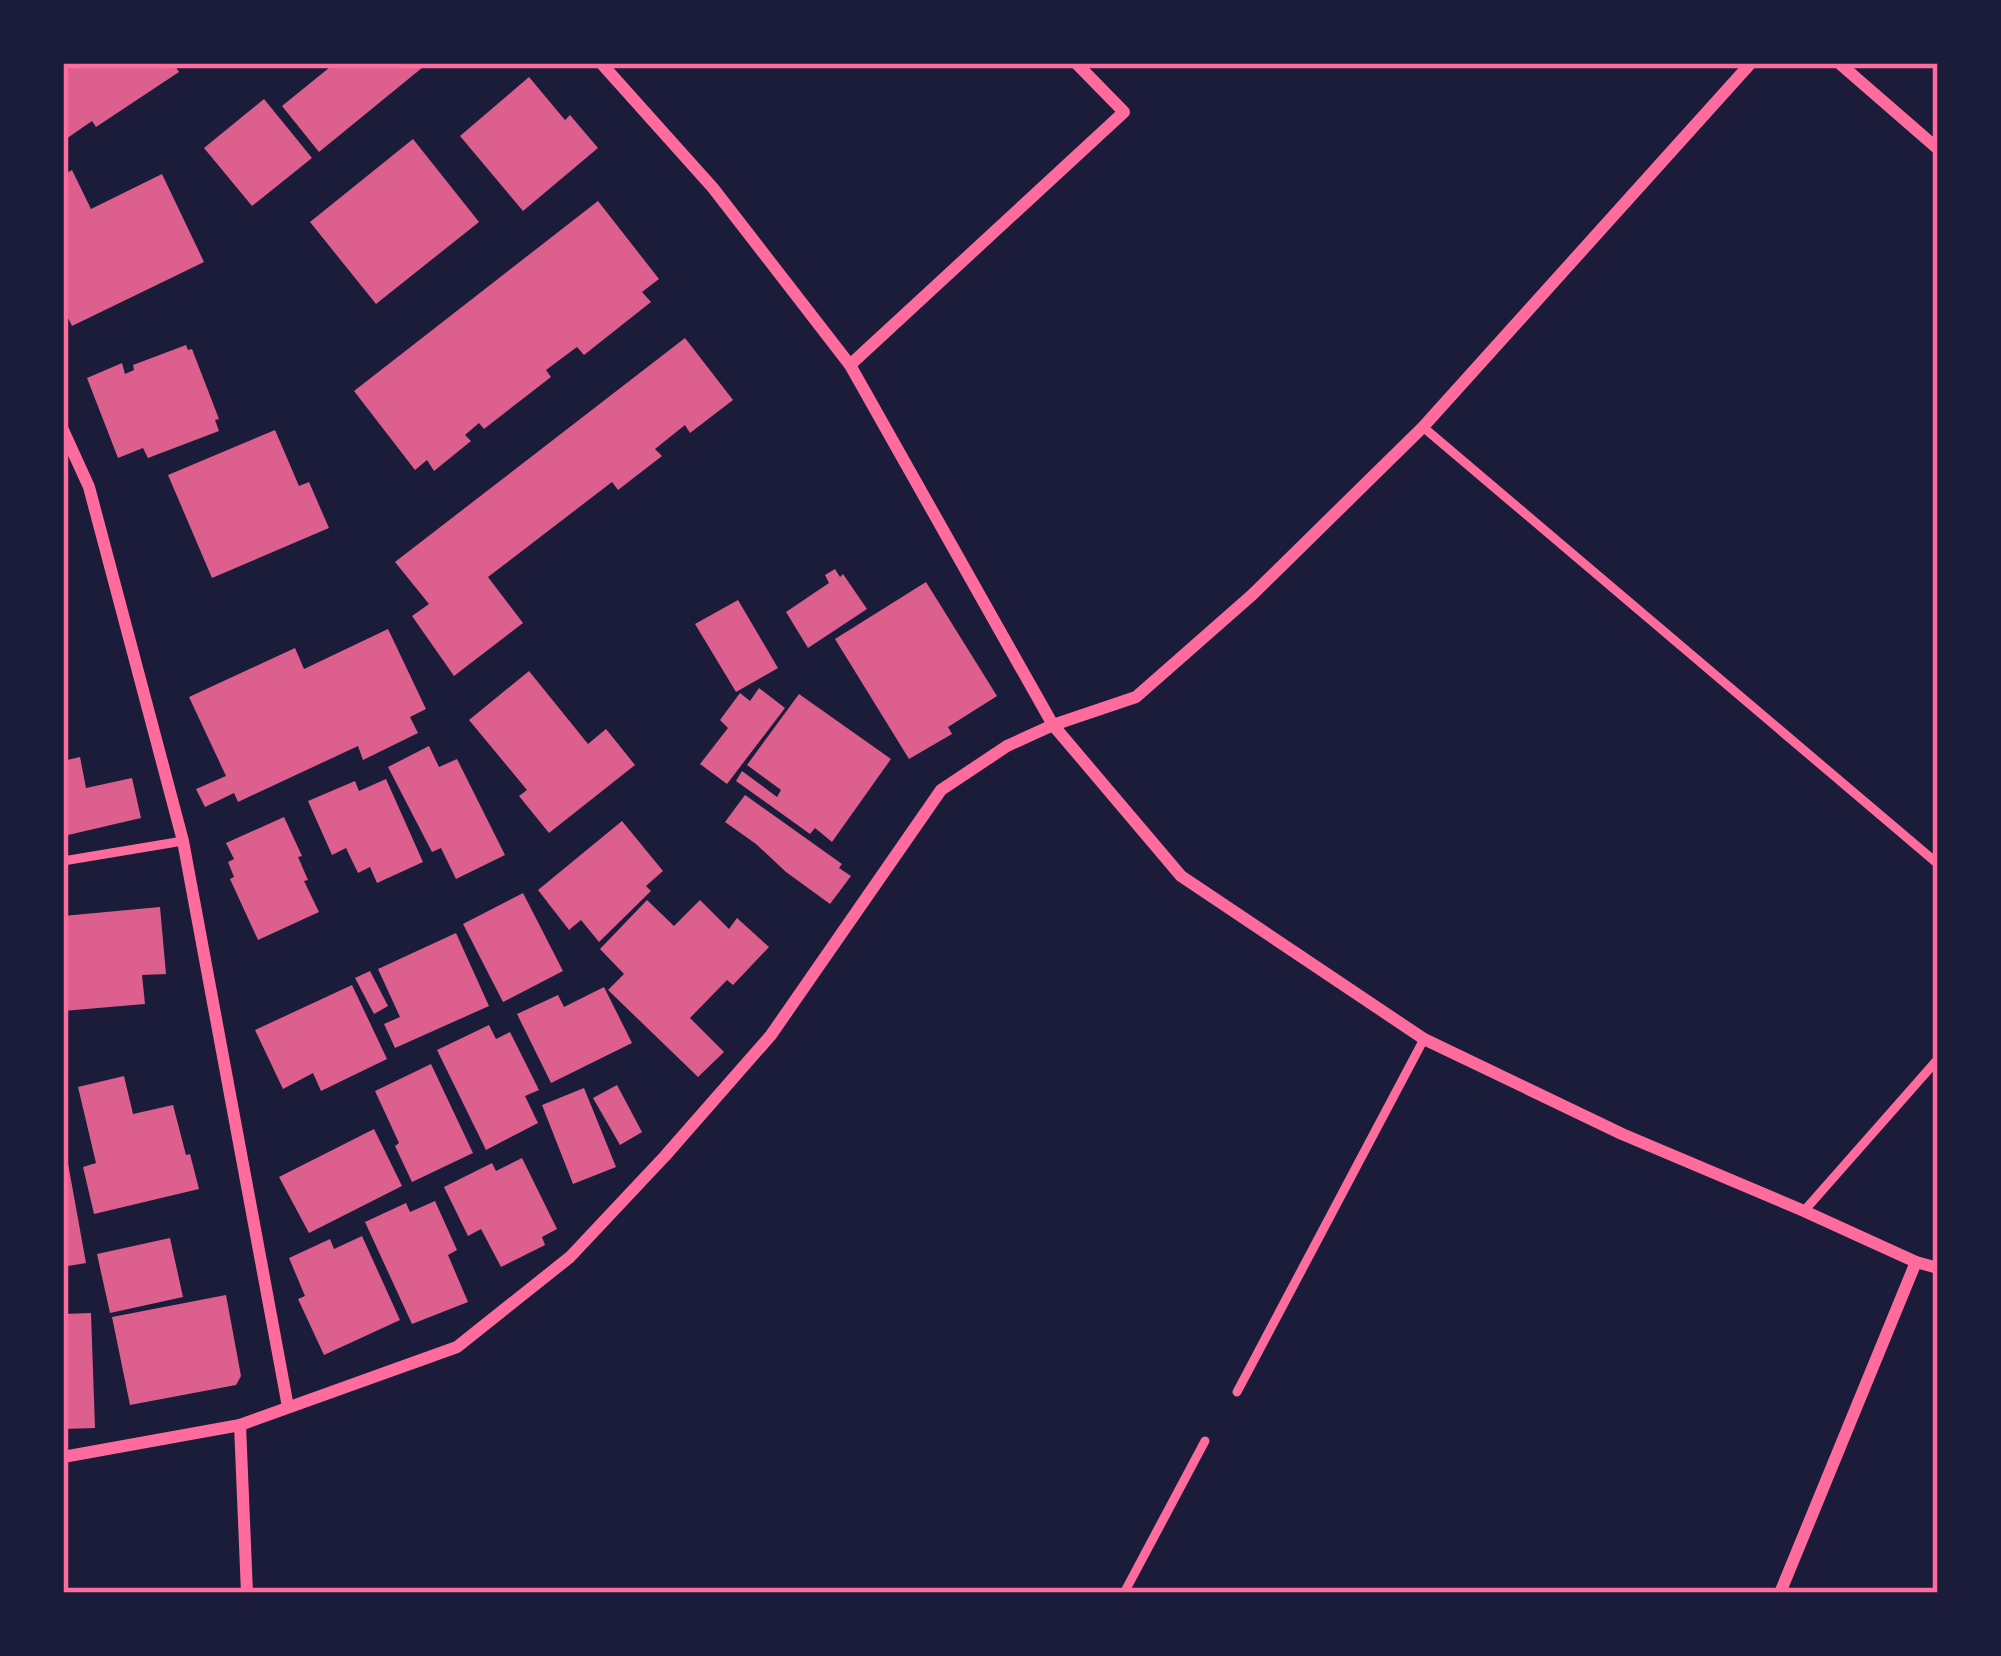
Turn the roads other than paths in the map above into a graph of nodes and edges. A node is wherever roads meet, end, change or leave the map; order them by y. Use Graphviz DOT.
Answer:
graph roads {
  1 [pos="601,63"];
  2 [pos="1076,63"];
  3 [pos="1751,63"];
  4 [pos="1839,63"];
  5 [pos="1938,149"];
  6 [pos="850,365"];
  7 [pos="1424,428"];
  8 [pos="63,430"];
  9 [pos="1053,725"];
  10 [pos="183,841"];
  11 [pos="63,861"];
  12 [pos="1938,863"];
  13 [pos="1424,1039"];
  14 [pos="1938,1059"];
  15 [pos="1804,1211"];
  16 [pos="1916,1262"];
  17 [pos="1938,1268"];
  18 [pos="1237,1392"];
  19 [pos="288,1407"];
  20 [pos="240,1425"];
  21 [pos="1205,1442"];
  22 [pos="63,1457"];
  23 [pos="247,1593"];
  24 [pos="1124,1593"];
  25 [pos="1780,1593"];
  1 -- 6 [label="street"];
  2 -- 6 [label="street"];
  3 -- 7 [label="street"];
  4 -- 5 [label="street"];
  6 -- 9 [label="street"];
  7 -- 9 [label="street"];
  7 -- 12 [label="lane"];
  8 -- 10 [label="street"];
  9 -- 13 [label="street"];
  9 -- 19 [label="street"];
  10 -- 11 [label="lane"];
  10 -- 19 [label="street"];
  13 -- 15 [label="street"];
  13 -- 18 [label="lane"];
  14 -- 15 [label="lane"];
  15 -- 16 [label="street"];
  16 -- 17 [label="street"];
  16 -- 25 [label="street"];
  19 -- 20 [label="street"];
  20 -- 22 [label="street"];
  20 -- 23 [label="street"];
  21 -- 24 [label="lane"];
}
